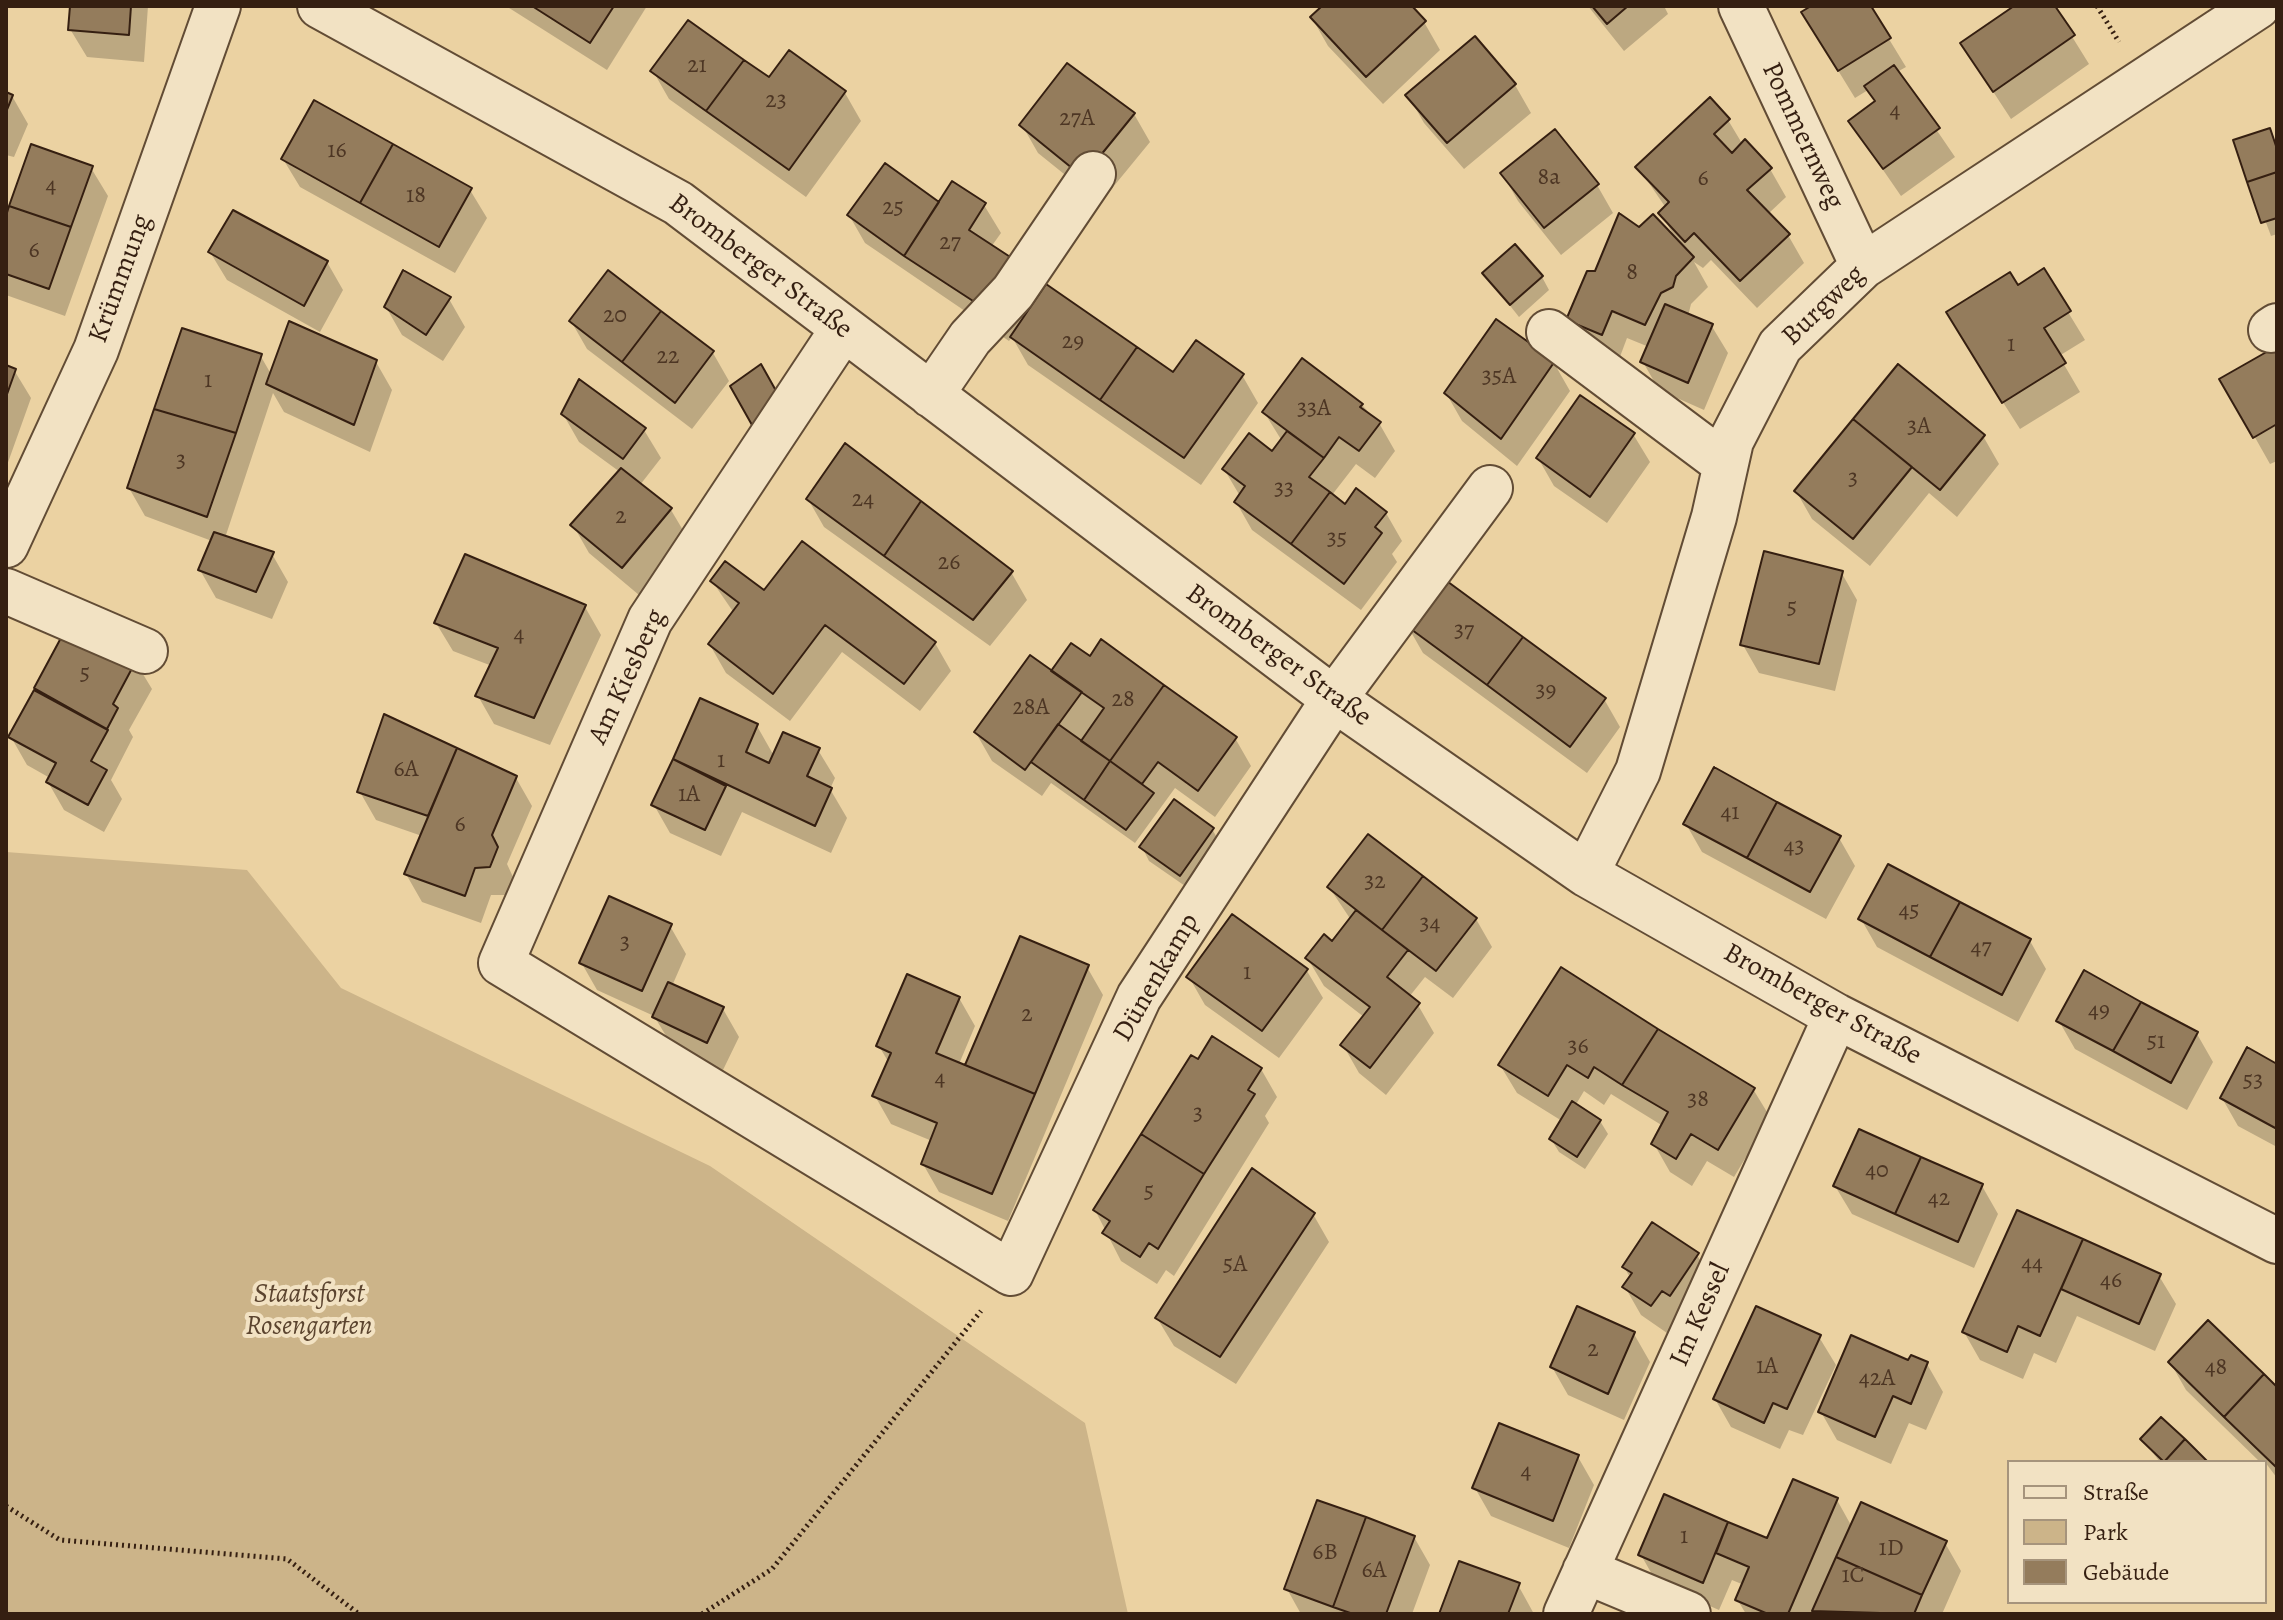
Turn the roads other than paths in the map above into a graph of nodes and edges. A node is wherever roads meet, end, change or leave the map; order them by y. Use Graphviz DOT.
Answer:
graph roads {
  1 [pos="218,6"];
  2 [pos="320,6"];
  3 [pos="1741,6"];
  4 [pos="2258,6"];
  5 [pos="1093,174"];
  6 [pos="1863,266"];
  7 [pos="843,329"];
  8 [pos="1549,332"];
  9 [pos="931,395"];
  10 [pos="1724,463"];
  11 [pos="1490,488"];
  12 [pos="6,545"];
  13 [pos="6,591"];
  14 [pos="145,651"];
  15 [pos="1334,699"];
  16 [pos="1586,874"];
  17 [pos="1836,1016"];
  18 [pos="2277,1241"];
  19 [pos="1011,1273"];
  20 [pos="1585,1571"];
  21 [pos="1566,1614"];
  22 [pos="1688,1614"];
  1 -- 12 [label="street, Krümmung"];
  2 -- 7 [label="street, Bromberger Straße"];
  3 -- 6 [label="street, Pommernweg"];
  4 -- 6 [label="street, Burgweg"];
  5 -- 9 [label="street"];
  6 -- 10 [label="street, Burgweg"];
  7 -- 9 [label="street, Bromberger Straße"];
  7 -- 19 [label="street, Am Kiesberg"];
  8 -- 10 [label="street"];
  9 -- 15 [label="street, Bromberger Straße"];
  10 -- 16 [label="street, Burgweg"];
  11 -- 15 [label="street, Dünenkamp"];
  13 -- 14 [label="street"];
  15 -- 16 [label="street, Bromberger Straße"];
  15 -- 19 [label="street, Dünenkamp"];
  16 -- 17 [label="street, Bromberger Straße"];
  17 -- 18 [label="street, Bromberger Straße"];
  17 -- 20 [label="street, Im Kessel"];
  20 -- 21 [label="street, Im Kessel"];
  20 -- 22 [label="street"];
}
